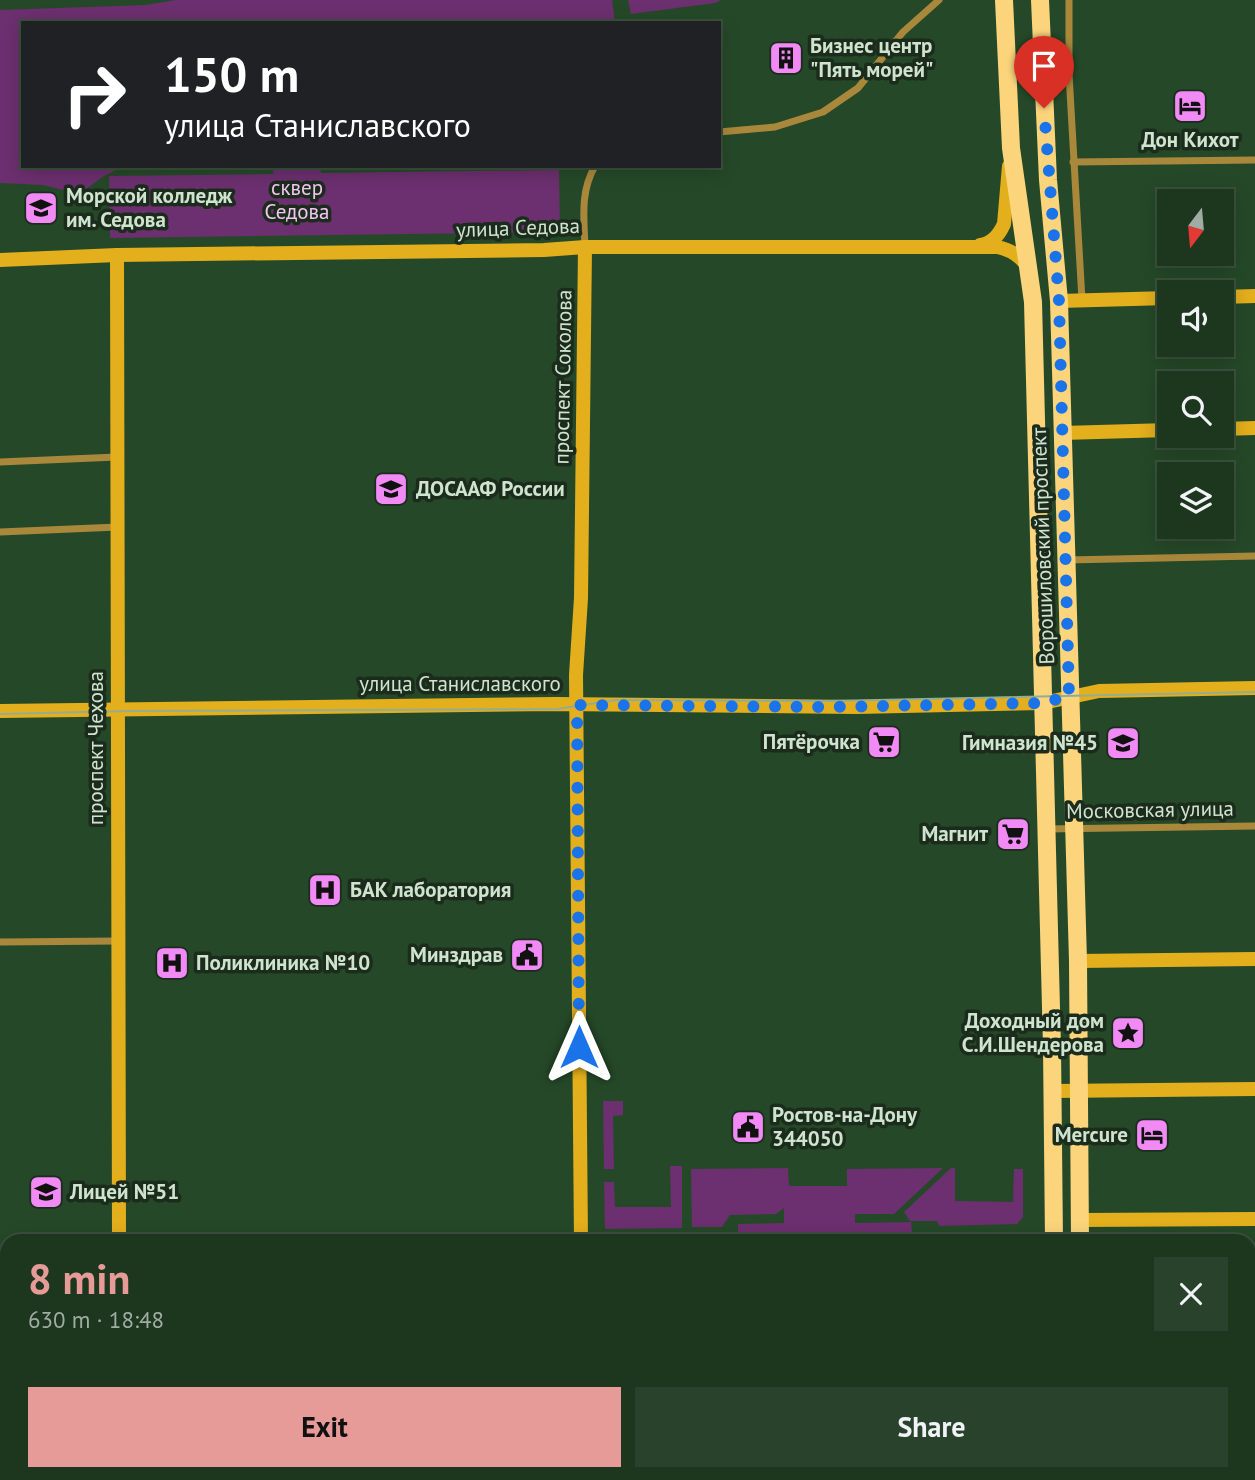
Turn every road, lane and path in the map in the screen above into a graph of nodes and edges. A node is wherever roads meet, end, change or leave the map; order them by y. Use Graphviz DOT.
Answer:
graph roads {
  1 [pos="939,0"];
  2 [pos="1004,0"];
  3 [pos="1040,0"];
  4 [pos="1069,0"];
  5 [pos="721,132"];
  6 [pos="1011,148"];
  7 [pos="1255,160"];
  8 [pos="1073,162"];
  9 [pos="594,168"];
  10 [pos="585,247"];
  11 [pos="954,247"];
  12 [pos="117,255"];
  13 [pos="0,260"];
  14 [pos="1029,268"];
  15 [pos="1255,296"];
  16 [pos="1234,297"];
  17 [pos="1157,298"];
  18 [pos="1082,300"];
  19 [pos="1059,301"];
  20 [pos="1255,428"];
  21 [pos="1234,429"];
  22 [pos="1157,430"];
  23 [pos="1062,433"];
  24 [pos="117,457"];
  25 [pos="0,462"];
  26 [pos="118,527"];
  27 [pos="0,532"];
  28 [pos="1255,556"];
  29 [pos="1066,560"];
  30 [pos="1255,688"];
  31 [pos="1069,696"];
  32 [pos="1043,703"];
  33 [pos="577,705"];
  34 [pos="118,708"];
  35 [pos="0,711"];
  36 [pos="1255,826"];
  37 [pos="1045,829"];
  38 [pos="1074,829"];
  39 [pos="118,941"];
  40 [pos="0,942"];
  41 [pos="1255,959"];
  42 [pos="1078,961"];
  43 [pos="1255,1089"];
  44 [pos="1053,1091"];
  45 [pos="1079,1091"];
  46 [pos="1255,1219"];
  47 [pos="1080,1220"];
  48 [pos="119,1234"];
  49 [pos="580,1234"];
  50 [pos="1054,1234"];
  51 [pos="1080,1234"];
  1 -- 5 [label="street"];
  2 -- 6 [label="main road, Ворошиловский проспект"];
  3 -- 19 [label="main road, Ворошиловский проспект"];
  4 -- 8 [label="street"];
  6 -- 11 [label="street"];
  6 -- 14 [label="main road, Ворошиловский проспект"];
  7 -- 8 [label="street"];
  8 -- 18 [label="street"];
  9 -- 10 [label="street, проспект Соколова"];
  10 -- 11 [label="street, улица Седова"];
  10 -- 12 [label="street, улица Седова"];
  10 -- 33 [label="street, проспект Соколова"];
  11 -- 14 [label="street, улица Седова"];
  12 -- 13 [label="street, улица Седова"];
  12 -- 24 [label="street, проспект Чехова"];
  14 -- 32 [label="main road, Ворошиловский проспект"];
  15 -- 16 [label="street"];
  17 -- 18 [label="street"];
  18 -- 19 [label="street"];
  19 -- 23 [label="main road, Ворошиловский проспект"];
  20 -- 21 [label="street"];
  22 -- 23 [label="street"];
  23 -- 29 [label="main road, Ворошиловский проспект"];
  24 -- 25 [label="street"];
  24 -- 26 [label="street, проспект Чехова"];
  26 -- 27 [label="street"];
  26 -- 34 [label="street, проспект Чехова"];
  28 -- 29 [label="street"];
  29 -- 31 [label="main road, Ворошиловский проспект"];
  30 -- 31 [label="street, улица Станиславского"];
  31 -- 32 [label="street, улица Станиславского"];
  31 -- 38 [label="main road, Ворошиловский проспект"];
  32 -- 33 [label="street, улица Станиславского"];
  32 -- 37 [label="main road, Ворошиловский проспект"];
  33 -- 34 [label="street, улица Станиславского"];
  33 -- 49 [label="street, проспект Соколова"];
  34 -- 35 [label="street, улица Станиславского"];
  34 -- 39 [label="street, проспект Чехова"];
  36 -- 38 [label="street, Московская улица"];
  37 -- 38 [label="street, Московская улица"];
  37 -- 44 [label="main road, Ворошиловский проспект"];
  38 -- 42 [label="main road, Ворошиловский проспект"];
  39 -- 40 [label="street"];
  39 -- 48 [label="street, проспект Чехова"];
  41 -- 42 [label="street"];
  42 -- 45 [label="main road, Ворошиловский проспект"];
  43 -- 45 [label="street"];
  44 -- 45 [label="street"];
  44 -- 50 [label="main road, Ворошиловский проспект"];
  45 -- 47 [label="main road, Ворошиловский проспект"];
  46 -- 47 [label="street"];
  47 -- 51 [label="main road, Ворошиловский проспект"];
}
